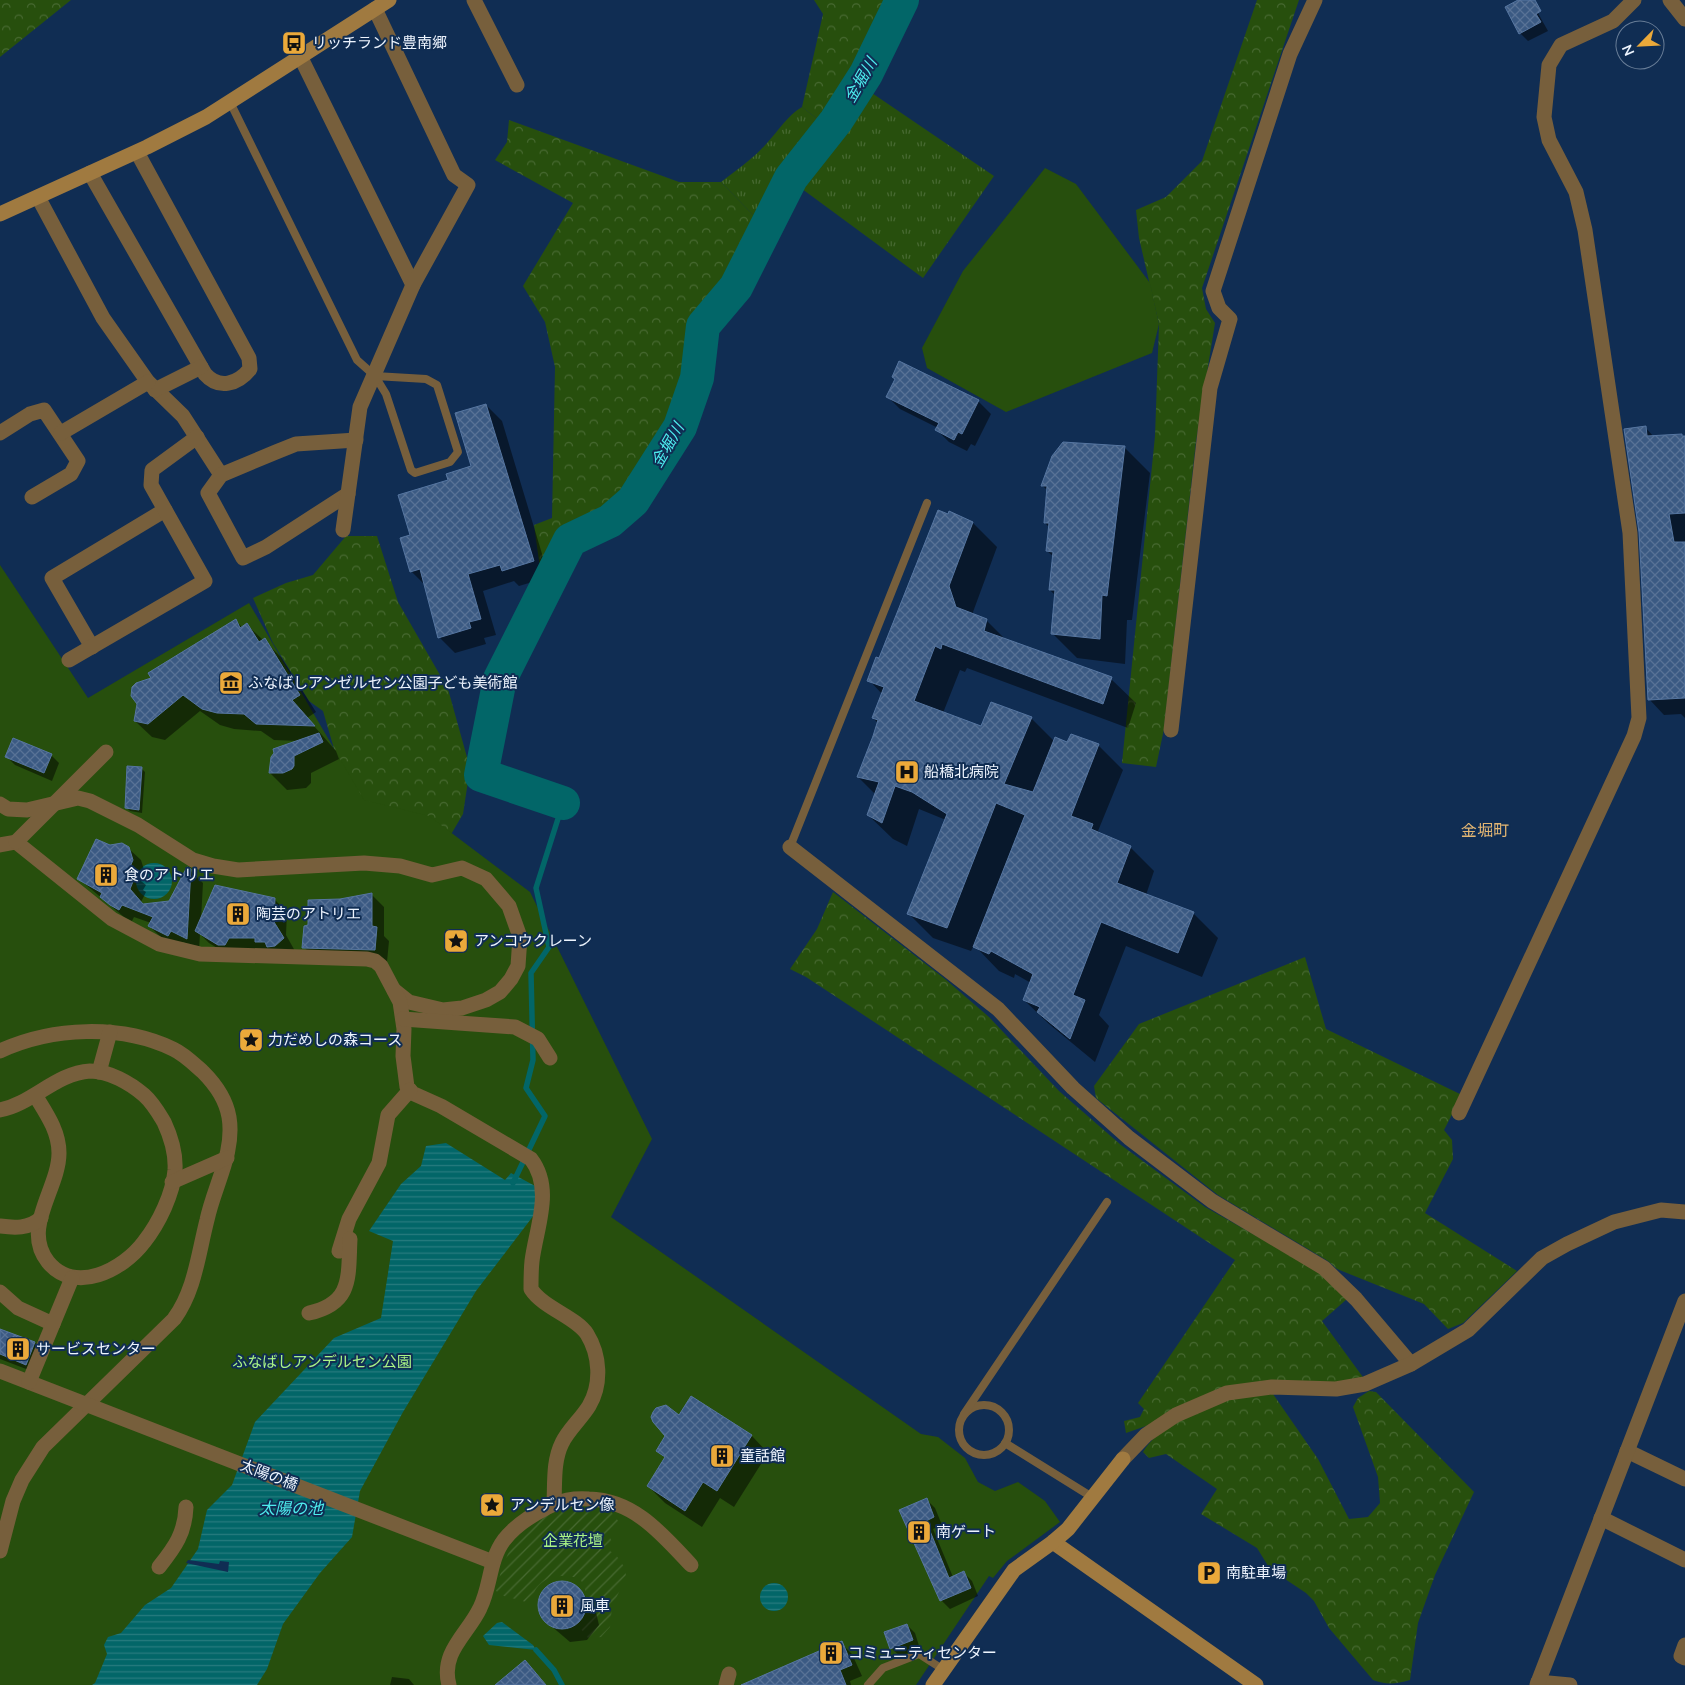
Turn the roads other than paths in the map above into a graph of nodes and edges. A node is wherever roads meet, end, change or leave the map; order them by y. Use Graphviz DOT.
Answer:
graph roads {
  1 [pos="389,0"];
  2 [pos="474,0"];
  3 [pos="1315,0"];
  4 [pos="1634,0"];
  5 [pos="1670,0"];
  6 [pos="375,9"];
  7 [pos="1685,19"];
  8 [pos="301,58"];
  9 [pos="517,85"];
  10 [pos="230,102"];
  11 [pos="137,152"];
  12 [pos="90,173"];
  13 [pos="38,197"];
  14 [pos="0,214"];
  15 [pos="414,285"];
  16 [pos="201,367"];
  17 [pos="375,376"];
  18 [pos="152,386"];
  19 [pos="61,432"];
  20 [pos="0,433"];
  21 [pos="197,437"];
  22 [pos="356,440"];
  23 [pos="221,475"];
  24 [pos="348,494"];
  25 [pos="32,497"];
  26 [pos="927,503"];
  27 [pos="165,510"];
  28 [pos="343,530"];
  29 [pos="92,647"];
  30 [pos="69,660"];
  31 [pos="1171,730"];
  32 [pos="106,752"];
  33 [pos="0,804"];
  34 [pos="16,842"];
  35 [pos="0,845"];
  36 [pos="790,847"];
  37 [pos="393,989"];
  38 [pos="403,1019"];
  39 [pos="110,1032"];
  40 [pos="0,1051"];
  41 [pos="550,1058"];
  42 [pos="99,1072"];
  43 [pos="410,1090"];
  44 [pos="35,1094"];
  45 [pos="0,1110"];
  46 [pos="1459,1113"];
  47 [pos="227,1158"];
  48 [pos="172,1182"];
  49 [pos="1107,1202"];
  50 [pos="1685,1212"];
  51 [pos="41,1218"];
  52 [pos="0,1226"];
  53 [pos="350,1239"];
  54 [pos="339,1251"];
  55 [pos="72,1278"];
  56 [pos="0,1292"];
  57 [pos="1685,1301"];
  58 [pos="309,1313"];
  59 [pos="53,1324"];
  60 [pos="1411,1364"];
  61 [pos="0,1371"];
  62 [pos="29,1382"];
  63 [pos="85,1404"];
  64 [pos="964,1414"];
  65 [pos="1005,1443"];
  66 [pos="1627,1451"];
  67 [pos="1685,1479"];
  68 [pos="1092,1497"];
  69 [pos="554,1503"];
  70 [pos="186,1506"];
  71 [pos="1601,1518"];
  72 [pos="1054,1542"];
  73 [pos="0,1551"];
  74 [pos="1685,1560"];
  75 [pos="493,1562"];
  76 [pos="691,1565"];
  77 [pos="159,1568"];
  78 [pos="1685,1645"];
  79 [pos="1685,1658"];
  80 [pos="944,1670"];
  81 [pos="1537,1684"];
  82 [pos="448,1685"];
  83 [pos="868,1685"];
  84 [pos="933,1685"];
  85 [pos="1256,1685"];
  86 [pos="1570,1685"];
  1 -- 6 [label="street"];
  2 -- 9 [label="street"];
  3 -- 31 [label="street"];
  4 -- 46 [label="street"];
  5 -- 7 [label="street"];
  6 -- 8 [label="street"];
  6 -- 15 [label="street"];
  8 -- 10 [label="street"];
  8 -- 15 [label="street"];
  10 -- 11 [label="street"];
  10 -- 17 [label="lane"];
  11 -- 12 [label="street"];
  11 -- 16 [label="street"];
  12 -- 13 [label="street"];
  12 -- 16 [label="street"];
  13 -- 14 [label="street"];
  13 -- 18 [label="street"];
  15 -- 17 [label="street"];
  16 -- 18 [label="street"];
  17 -- 17 [label="lane"];
  17 -- 22 [label="street"];
  18 -- 19 [label="street"];
  18 -- 21 [label="street"];
  19 -- 20 [label="street"];
  19 -- 25 [label="street"];
  21 -- 23 [label="street"];
  21 -- 27 [label="street"];
  22 -- 23 [label="street"];
  22 -- 24 [label="street"];
  23 -- 24 [label="street"];
  24 -- 28 [label="street"];
  26 -- 36 [label="lane"];
  27 -- 29 [label="street"];
  27 -- 29 [label="street"];
  29 -- 30 [label="street"];
  32 -- 34 [label="street, bridge"];
  33 -- 37 [label="street"];
  34 -- 35 [label="street"];
  34 -- 37 [label="street"];
  36 -- 60 [label="street"];
  37 -- 38 [label="street"];
  38 -- 41 [label="street"];
  38 -- 43 [label="street"];
  39 -- 40 [label="street"];
  39 -- 42 [label="street"];
  39 -- 47 [label="street"];
  42 -- 44 [label="street"];
  42 -- 48 [label="street"];
  43 -- 54 [label="street"];
  43 -- 69 [label="street"];
  44 -- 45 [label="street"];
  44 -- 51 [label="street"];
  47 -- 48 [label="street"];
  47 -- 63 [label="street"];
  48 -- 55 [label="street"];
  49 -- 64 [label="lane"];
  50 -- 60 [label="street"];
  51 -- 52 [label="street"];
  51 -- 55 [label="street"];
  53 -- 58 [label="street"];
  55 -- 59 [label="street"];
  56 -- 59 [label="street"];
  57 -- 66 [label="street"];
  59 -- 62 [label="street"];
  60 -- 68 [label="street"];
  61 -- 62 [label="street, 太陽の橋"];
  62 -- 63 [label="street, 太陽の橋"];
  63 -- 73 [label="street"];
  63 -- 75 [label="street, 太陽の橋"];
  64 -- 65 [label="lane"];
  64 -- 65 [label="lane"];
  65 -- 68 [label="lane"];
  66 -- 67 [label="street"];
  66 -- 71 [label="street"];
  68 -- 72 [label="street"];
  69 -- 75 [label="street"];
  69 -- 76 [label="street"];
  70 -- 77 [label="street"];
  71 -- 74 [label="street"];
  71 -- 81 [label="street"];
  72 -- 80 [label="street"];
  72 -- 85 [label="street"];
  75 -- 82 [label="street"];
  78 -- 79 [label="street"];
  80 -- 83 [label="lane"];
  80 -- 84 [label="street"];
  81 -- 86 [label="street"];
}
